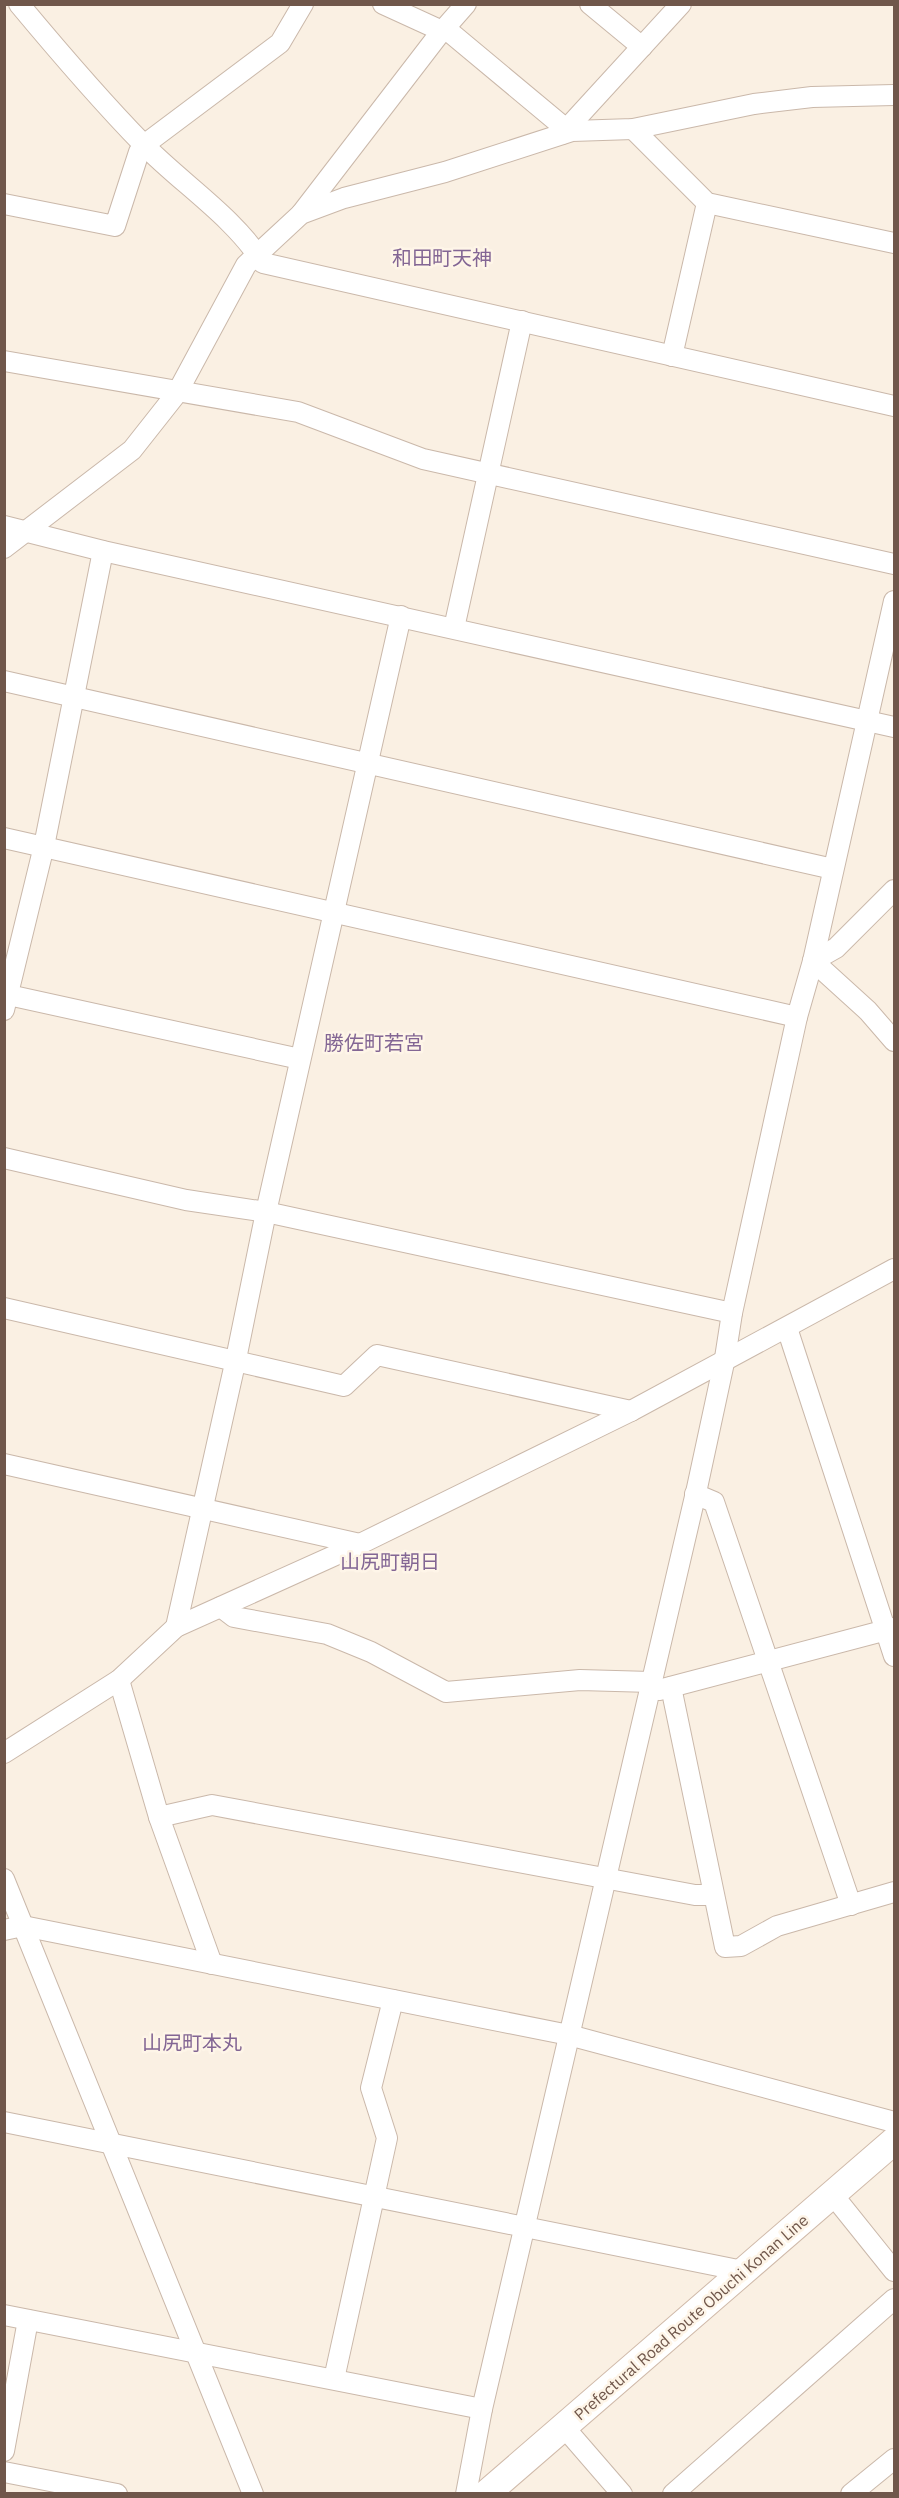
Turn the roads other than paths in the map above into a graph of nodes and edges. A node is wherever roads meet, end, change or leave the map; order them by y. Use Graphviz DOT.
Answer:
graph roads {
  1 [pos="19,4"];
  2 [pos="303,4"];
  3 [pos="383,4"];
  4 [pos="466,4"];
  5 [pos="590,4"];
  6 [pos="681,4"];
  7 [pos="444,30"];
  8 [pos="642,46"];
  9 [pos="894,95"];
  10 [pos="633,129"];
  11 [pos="564,131"];
  12 [pos="144,145"];
  13 [pos="707,203"];
  14 [pos="4,204"];
  15 [pos="301,214"];
  16 [pos="894,243"];
  17 [pos="256,253"];
  18 [pos="522,321"];
  19 [pos="672,356"];
  20 [pos="4,362"];
  21 [pos="178,390"];
  22 [pos="894,406"];
  23 [pos="487,473"];
  24 [pos="4,526"];
  25 [pos="25,532"];
  26 [pos="4,548"];
  27 [pos="103,551"];
  28 [pos="894,564"];
  29 [pos="894,600"];
  30 [pos="401,616"];
  31 [pos="454,628"];
  32 [pos="4,681"];
  33 [pos="74,697"];
  34 [pos="867,721"];
  35 [pos="894,727"];
  36 [pos="368,764"];
  37 [pos="4,838"];
  38 [pos="44,846"];
  39 [pos="833,869"];
  40 [pos="894,890"];
  41 [pos="335,911"];
  42 [pos="813,961"];
  43 [pos="6,999"];
  44 [pos="797,1017"];
  45 [pos="894,1041"];
  46 [pos="300,1059"];
  47 [pos="4,1158"];
  48 [pos="266,1212"];
  49 [pos="894,1269"];
  50 [pos="4,1308"];
  51 [pos="732,1312"];
  52 [pos="787,1328"];
  53 [pos="725,1358"];
  54 [pos="236,1359"];
  55 [pos="631,1411"];
  56 [pos="4,1464"];
  57 [pos="695,1494"];
  58 [pos="202,1509"];
  59 [pos="360,1544"];
  60 [pos="221,1607"];
  61 [pos="176,1627"];
  62 [pos="890,1629"];
  63 [pos="894,1656"];
  64 [pos="767,1662"];
  65 [pos="119,1680"];
  66 [pos="650,1687"];
  67 [pos="672,1687"];
  68 [pos="4,1753"];
  69 [pos="159,1818"];
  70 [pos="605,1878"];
  71 [pos="4,1880"];
  72 [pos="894,1892"];
  73 [pos="713,1895"];
  74 [pos="851,1905"];
  75 [pos="14,1928"];
  76 [pos="212,1964"];
  77 [pos="393,2000"];
  78 [pos="569,2035"];
  79 [pos="4,2122"];
  80 [pos="894,2122"];
  81 [pos="894,2140"];
  82 [pos="112,2142"];
  83 [pos="833,2195"];
  84 [pos="375,2196"];
  85 [pos="526,2227"];
  86 [pos="743,2271"];
  87 [pos="894,2271"];
  88 [pos="894,2299"];
  89 [pos="4,2315"];
  90 [pos="28,2319"];
  91 [pos="193,2351"];
  92 [pos="334,2379"];
  93 [pos="482,2409"];
  94 [pos="564,2427"];
  95 [pos="4,2451"];
  96 [pos="894,2459"];
  97 [pos="4,2472"];
  98 [pos="117,2493"];
  99 [pos="253,2493"];
  100 [pos="466,2493"];
  101 [pos="486,2493"];
  102 [pos="622,2493"];
  103 [pos="673,2493"];
  104 [pos="851,2493"];
  1 -- 12 [label="street"];
  2 -- 12 [label="street"];
  3 -- 7 [label="street"];
  4 -- 7 [label="street"];
  5 -- 8 [label="street"];
  6 -- 8 [label="street"];
  7 -- 11 [label="street"];
  7 -- 15 [label="street"];
  8 -- 11 [label="street"];
  9 -- 10 [label="street"];
  10 -- 11 [label="street"];
  10 -- 13 [label="street"];
  11 -- 15 [label="street"];
  12 -- 14 [label="street"];
  12 -- 17 [label="street"];
  13 -- 16 [label="street"];
  13 -- 19 [label="street"];
  15 -- 17 [label="street"];
  17 -- 18 [label="street"];
  17 -- 21 [label="street"];
  18 -- 19 [label="street"];
  18 -- 23 [label="street"];
  19 -- 22 [label="street"];
  20 -- 21 [label="street"];
  21 -- 23 [label="street"];
  21 -- 25 [label="street"];
  23 -- 28 [label="street"];
  23 -- 31 [label="street"];
  24 -- 25 [label="street"];
  25 -- 26 [label="street"];
  25 -- 27 [label="street"];
  27 -- 30 [label="street"];
  27 -- 33 [label="street"];
  29 -- 34 [label="street"];
  30 -- 31 [label="street"];
  30 -- 36 [label="street"];
  31 -- 34 [label="street"];
  32 -- 33 [label="street"];
  33 -- 36 [label="street"];
  33 -- 38 [label="street"];
  34 -- 35 [label="street"];
  34 -- 39 [label="street"];
  36 -- 39 [label="street"];
  36 -- 41 [label="street"];
  37 -- 38 [label="street"];
  38 -- 41 [label="street"];
  38 -- 43 [label="street"];
  39 -- 42 [label="street"];
  40 -- 42 [label="street"];
  41 -- 44 [label="street"];
  41 -- 46 [label="street"];
  42 -- 44 [label="street"];
  42 -- 45 [label="street"];
  43 -- 46 [label="street"];
  44 -- 51 [label="street"];
  46 -- 48 [label="street"];
  47 -- 48 [label="street"];
  48 -- 51 [label="street"];
  48 -- 54 [label="street"];
  49 -- 52 [label="street"];
  50 -- 54 [label="street"];
  51 -- 53 [label="street"];
  52 -- 53 [label="street"];
  52 -- 62 [label="street"];
  53 -- 55 [label="street"];
  53 -- 57 [label="street"];
  54 -- 55 [label="street"];
  54 -- 58 [label="street"];
  55 -- 59 [label="street"];
  56 -- 58 [label="street"];
  57 -- 64 [label="street"];
  57 -- 66 [label="street"];
  58 -- 59 [label="street"];
  58 -- 61 [label="street"];
  59 -- 60 [label="street"];
  60 -- 61 [label="street"];
  60 -- 66 [label="street"];
  61 -- 65 [label="street"];
  62 -- 63 [label="street"];
  62 -- 64 [label="street"];
  64 -- 67 [label="street"];
  64 -- 74 [label="street"];
  65 -- 68 [label="street"];
  65 -- 69 [label="street"];
  66 -- 67 [label="street"];
  66 -- 70 [label="street"];
  67 -- 73 [label="street"];
  69 -- 70 [label="street"];
  69 -- 76 [label="street"];
  70 -- 73 [label="street"];
  70 -- 78 [label="street"];
  71 -- 75 [label="street"];
  72 -- 74 [label="street"];
  73 -- 74 [label="street"];
  75 -- 76 [label="street"];
  75 -- 82 [label="street"];
  76 -- 77 [label="street"];
  77 -- 78 [label="street"];
  77 -- 84 [label="street"];
  78 -- 80 [label="street"];
  78 -- 85 [label="street"];
  79 -- 82 [label="street"];
  81 -- 83 [label="main road, Prefectural Road Route Obuchi Konan Line"];
  82 -- 84 [label="street"];
  82 -- 91 [label="street"];
  83 -- 86 [label="main road, Prefectural Road Route Obuchi Konan Line"];
  83 -- 87 [label="street"];
  84 -- 85 [label="street"];
  84 -- 92 [label="street"];
  85 -- 86 [label="street"];
  85 -- 93 [label="street"];
  86 -- 94 [label="main road, Prefectural Road Route Obuchi Konan Line"];
  88 -- 103 [label="street"];
  89 -- 90 [label="street"];
  90 -- 91 [label="street"];
  90 -- 95 [label="street"];
  91 -- 92 [label="street"];
  91 -- 99 [label="street"];
  92 -- 93 [label="street"];
  93 -- 100 [label="street"];
  94 -- 101 [label="main road, Prefectural Road Route Obuchi Konan Line"];
  94 -- 102 [label="street"];
  96 -- 104 [label="street"];
  97 -- 98 [label="street"];
}
